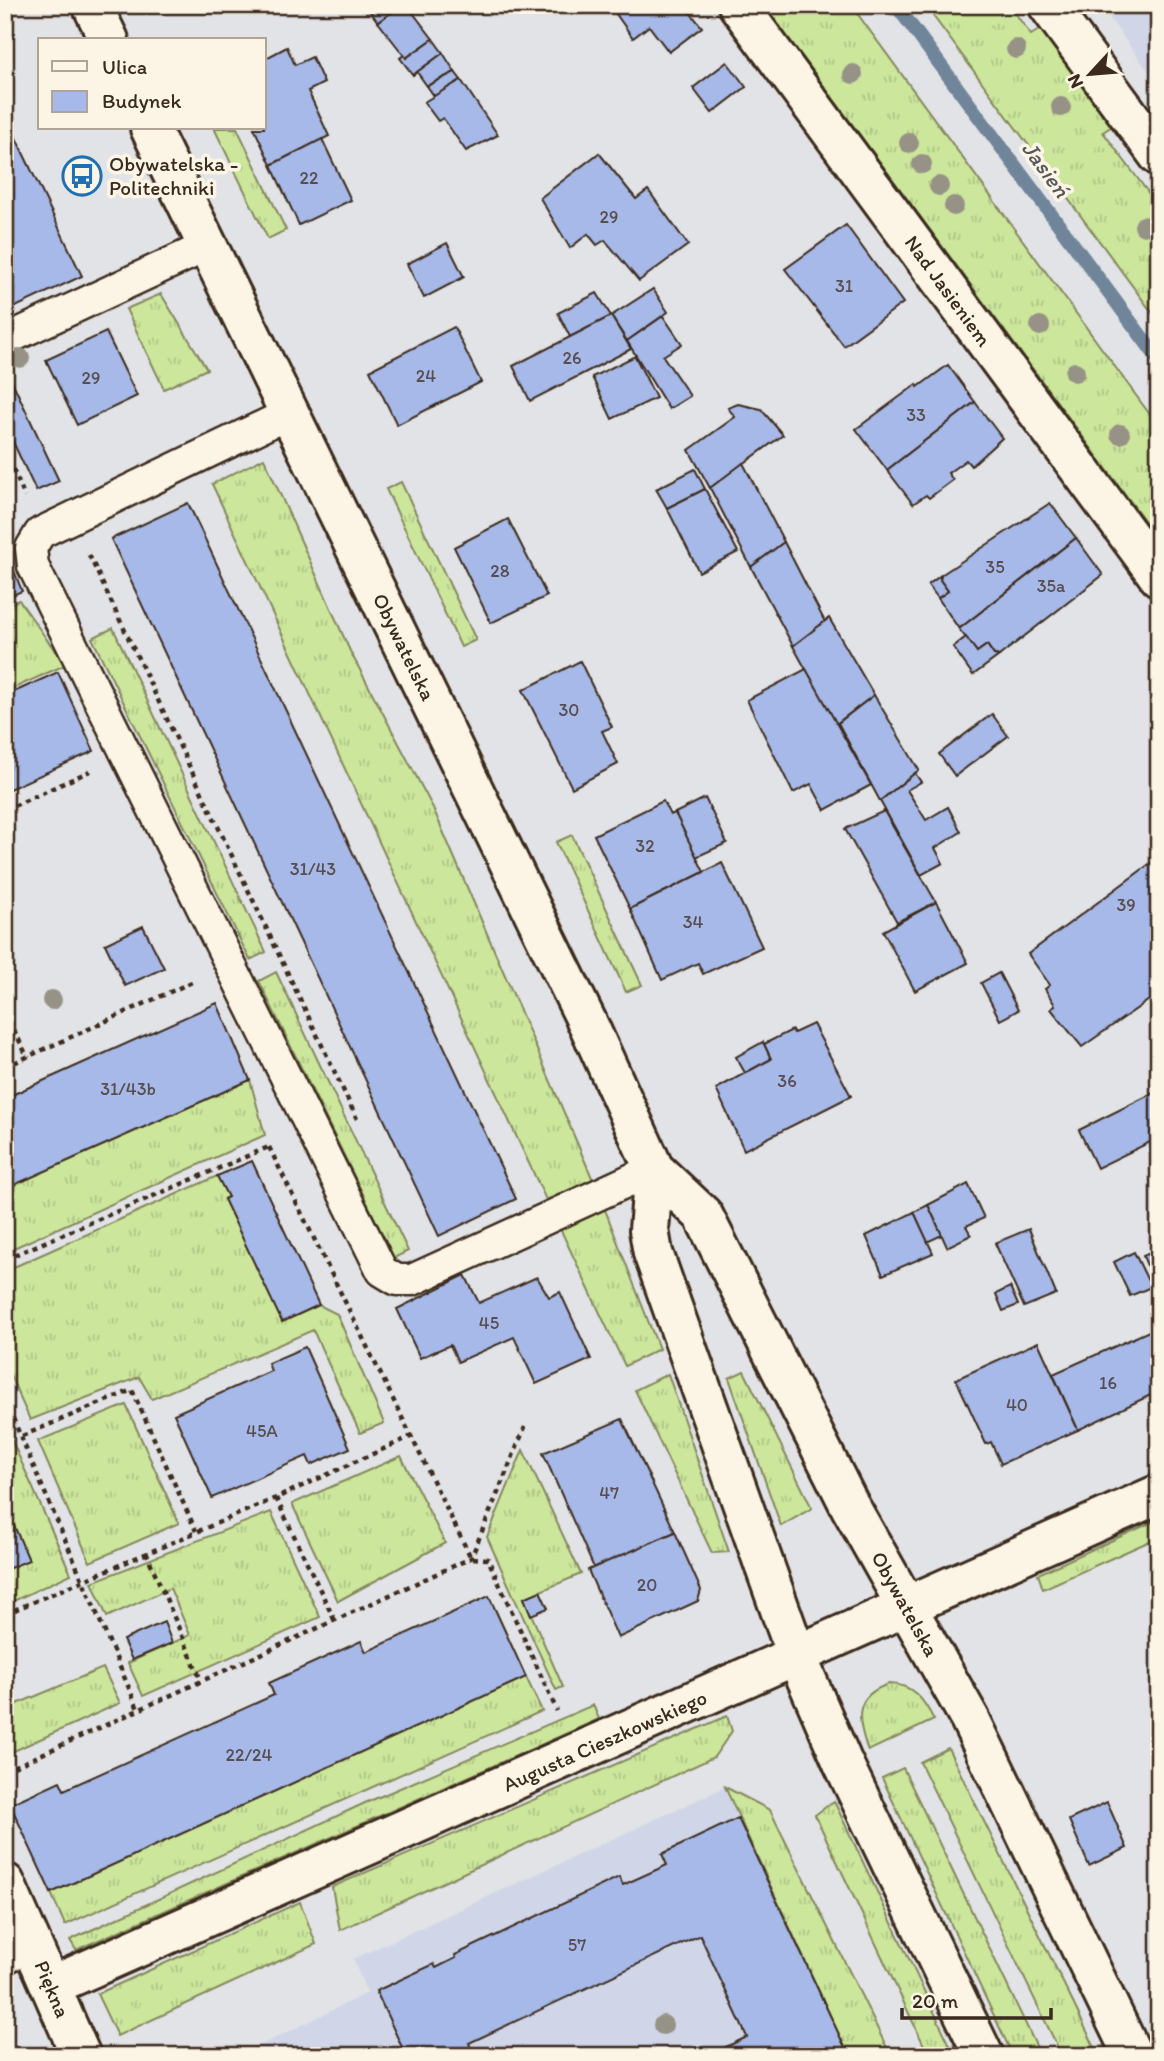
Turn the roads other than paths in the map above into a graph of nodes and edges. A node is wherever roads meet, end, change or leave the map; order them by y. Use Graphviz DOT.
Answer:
graph roads {
  1 [pos="92,5"];
  2 [pos="738,5"];
  3 [pos="1048,5"];
  4 [pos="108,38"];
  5 [pos="151,130"];
  6 [pos="1159,156"];
  7 [pos="207,246"];
  8 [pos="5,340"];
  9 [pos="290,413"];
  10 [pos="1159,577"];
  11 [pos="654,1169"];
  12 [pos="1159,1494"];
  13 [pos="906,1606"];
  14 [pos="797,1657"];
  15 [pos="5,1883"];
  16 [pos="19,1952"];
  17 [pos="51,1986"];
  18 [pos="80,2056"];
  19 [pos="984,2056"];
  20 [pos="1133,2056"];
  1 -- 4 [label="main road"];
  2 -- 10 [label="main road, Nad Jasieniem"];
  3 -- 6 [label="main road"];
  5 -- 7 [label="main road, Obywatelska"];
  7 -- 8 [label="lane"];
  7 -- 9 [label="main road, Obywatelska"];
  9 -- 11 [label="main road, Obywatelska"];
  9 -- 11 [label="lane"];
  11 -- 13 [label="main road, Obywatelska"];
  11 -- 14 [label="main road, Obywatelska"];
  12 -- 13 [label="main road, Augusta Cieszkowskiego"];
  13 -- 14 [label="main road, Augusta Cieszkowskiego"];
  13 -- 20 [label="main road, Obywatelska"];
  14 -- 17 [label="main road, Augusta Cieszkowskiego"];
  14 -- 19 [label="main road, Obywatelska"];
  15 -- 16 [label="main road, Piękna"];
  16 -- 17 [label="main road, Piękna"];
  17 -- 18 [label="main road, Piękna"];
}
